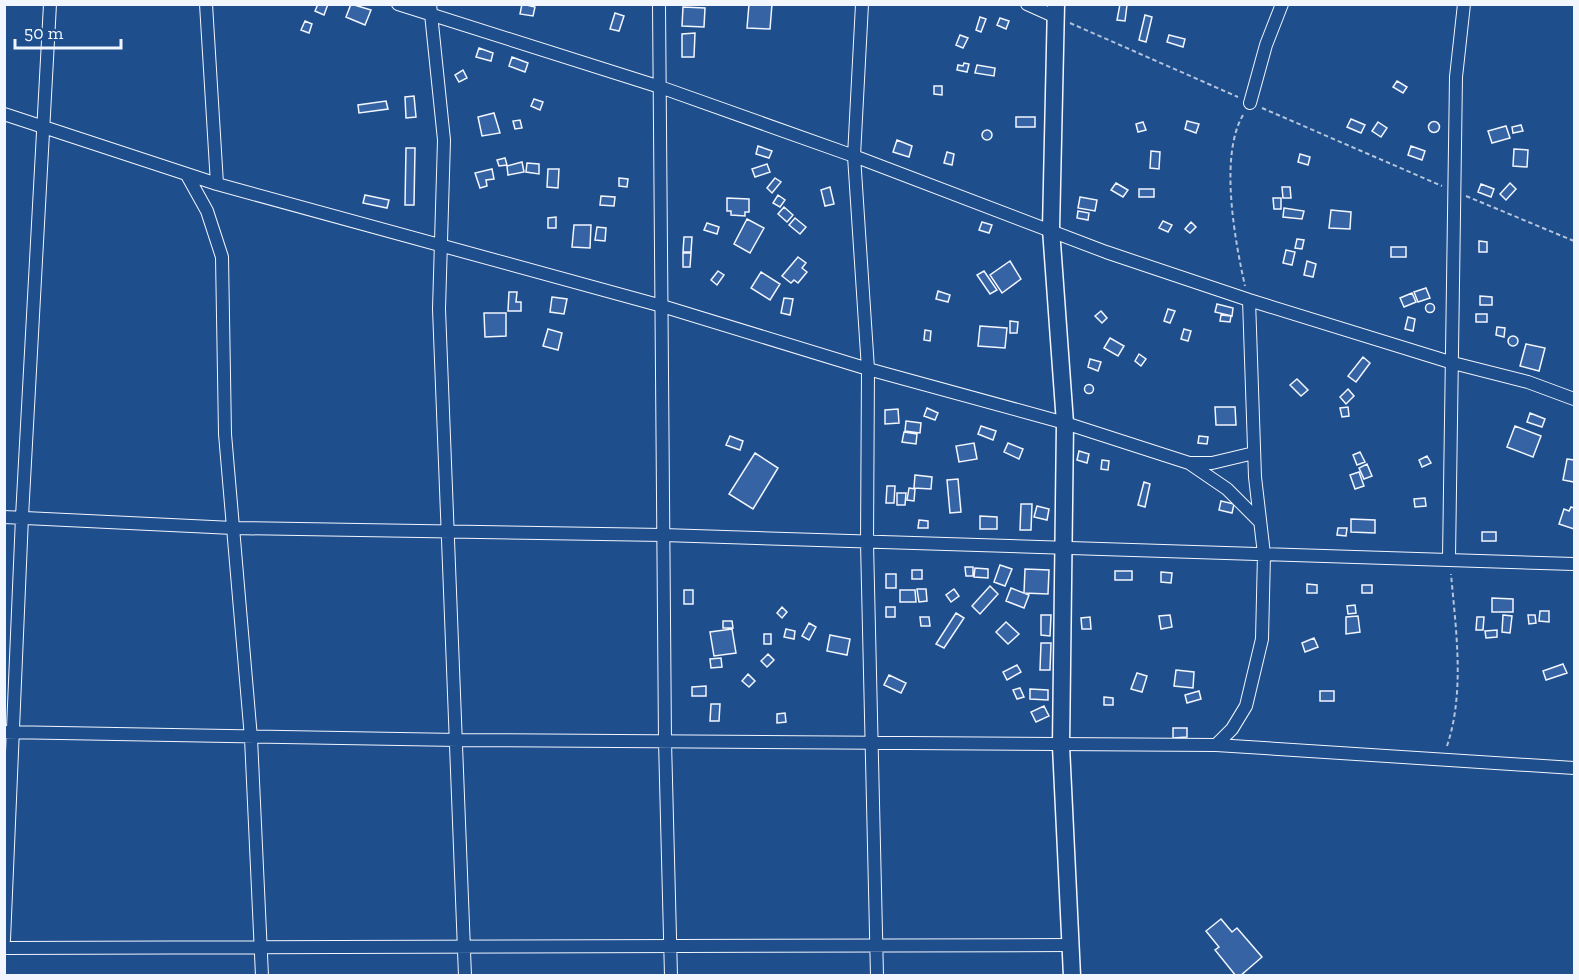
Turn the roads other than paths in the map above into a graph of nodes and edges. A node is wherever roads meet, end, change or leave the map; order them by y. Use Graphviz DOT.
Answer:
graph roads {
  1 [pos="50,4"];
  2 [pos="206,4"];
  3 [pos="399,4"];
  4 [pos="659,4"];
  5 [pos="862,4"];
  6 [pos="1027,4"];
  7 [pos="1282,4"];
  8 [pos="1464,4"];
  9 [pos="430,10"];
  10 [pos="1056,11"];
  11 [pos="660,87"];
  12 [pos="1250,103"];
  13 [pos="4,114"];
  14 [pos="42,125"];
  15 [pos="854,156"];
  16 [pos="187,175"];
  17 [pos="217,184"];
  18 [pos="1052,229"];
  19 [pos="441,247"];
  20 [pos="1249,300"];
  21 [pos="662,306"];
  22 [pos="1453,363"];
  23 [pos="868,369"];
  24 [pos="1575,399"];
  25 [pos="1065,423"];
  26 [pos="1254,453"];
  27 [pos="1190,463"];
  28 [pos="4,517"];
  29 [pos="22,517"];
  30 [pos="1260,522"];
  31 [pos="233,528"];
  32 [pos="449,533"];
  33 [pos="663,535"];
  34 [pos="867,543"];
  35 [pos="1063,547"];
  36 [pos="1264,554"];
  37 [pos="1449,558"];
  38 [pos="1575,564"];
  39 [pos="9,732"];
  40 [pos="251,738"];
  41 [pos="458,740"];
  42 [pos="665,741"];
  43 [pos="870,744"];
  44 [pos="1216,745"];
  45 [pos="1062,746"];
  46 [pos="1575,768"];
  47 [pos="4,940"];
  48 [pos="1070,945"];
  49 [pos="876,946"];
  50 [pos="670,947"];
  51 [pos="4,948"];
  52 [pos="261,948"];
  53 [pos="464,948"];
  54 [pos="262,975"];
  55 [pos="465,975"];
  56 [pos="671,975"];
  57 [pos="877,975"];
  58 [pos="1072,975"];
  1 -- 14 [label="street"];
  2 -- 17 [label="street"];
  3 -- 9 [label="street"];
  4 -- 11 [label="street"];
  5 -- 15 [label="street"];
  6 -- 10 [label="street"];
  7 -- 12 [label="street"];
  8 -- 22 [label="street"];
  9 -- 11 [label="street"];
  9 -- 19 [label="street"];
  10 -- 18 [label="street"];
  11 -- 15 [label="street"];
  11 -- 21 [label="street"];
  13 -- 14 [label="street"];
  14 -- 16 [label="street"];
  14 -- 29 [label="street"];
  15 -- 18 [label="street"];
  15 -- 23 [label="street"];
  16 -- 17 [label="street"];
  16 -- 31 [label="street"];
  17 -- 19 [label="street"];
  18 -- 20 [label="street"];
  18 -- 25 [label="street"];
  19 -- 21 [label="street"];
  19 -- 32 [label="street"];
  20 -- 22 [label="street"];
  20 -- 26 [label="street"];
  21 -- 23 [label="street"];
  21 -- 33 [label="street"];
  22 -- 24 [label="street"];
  22 -- 37 [label="street"];
  23 -- 25 [label="street"];
  23 -- 34 [label="street"];
  25 -- 27 [label="street"];
  25 -- 35 [label="street"];
  26 -- 27 [label="street"];
  26 -- 30 [label="street"];
  27 -- 30 [label="street"];
  28 -- 29 [label="street"];
  29 -- 31 [label="street"];
  29 -- 39 [label="street"];
  30 -- 36 [label="street"];
  31 -- 32 [label="street"];
  31 -- 40 [label="street"];
  32 -- 33 [label="street"];
  32 -- 41 [label="street"];
  33 -- 34 [label="street"];
  33 -- 42 [label="street"];
  34 -- 35 [label="street"];
  34 -- 43 [label="street"];
  35 -- 36 [label="street"];
  35 -- 45 [label="street"];
  36 -- 37 [label="street"];
  36 -- 44 [label="street"];
  37 -- 38 [label="street"];
  39 -- 40 [label="street"];
  39 -- 47 [label="street"];
  40 -- 41 [label="street"];
  40 -- 52 [label="street"];
  41 -- 42 [label="street"];
  41 -- 53 [label="street"];
  42 -- 43 [label="street"];
  42 -- 50 [label="street"];
  43 -- 45 [label="street"];
  43 -- 49 [label="street"];
  44 -- 45 [label="street"];
  44 -- 46 [label="street"];
  45 -- 48 [label="street"];
  48 -- 49 [label="street"];
  48 -- 58 [label="street"];
  49 -- 50 [label="street"];
  49 -- 57 [label="street"];
  50 -- 53 [label="street"];
  50 -- 56 [label="street"];
  51 -- 52 [label="street"];
  52 -- 53 [label="street"];
  52 -- 54 [label="street"];
  53 -- 55 [label="street"];
}
